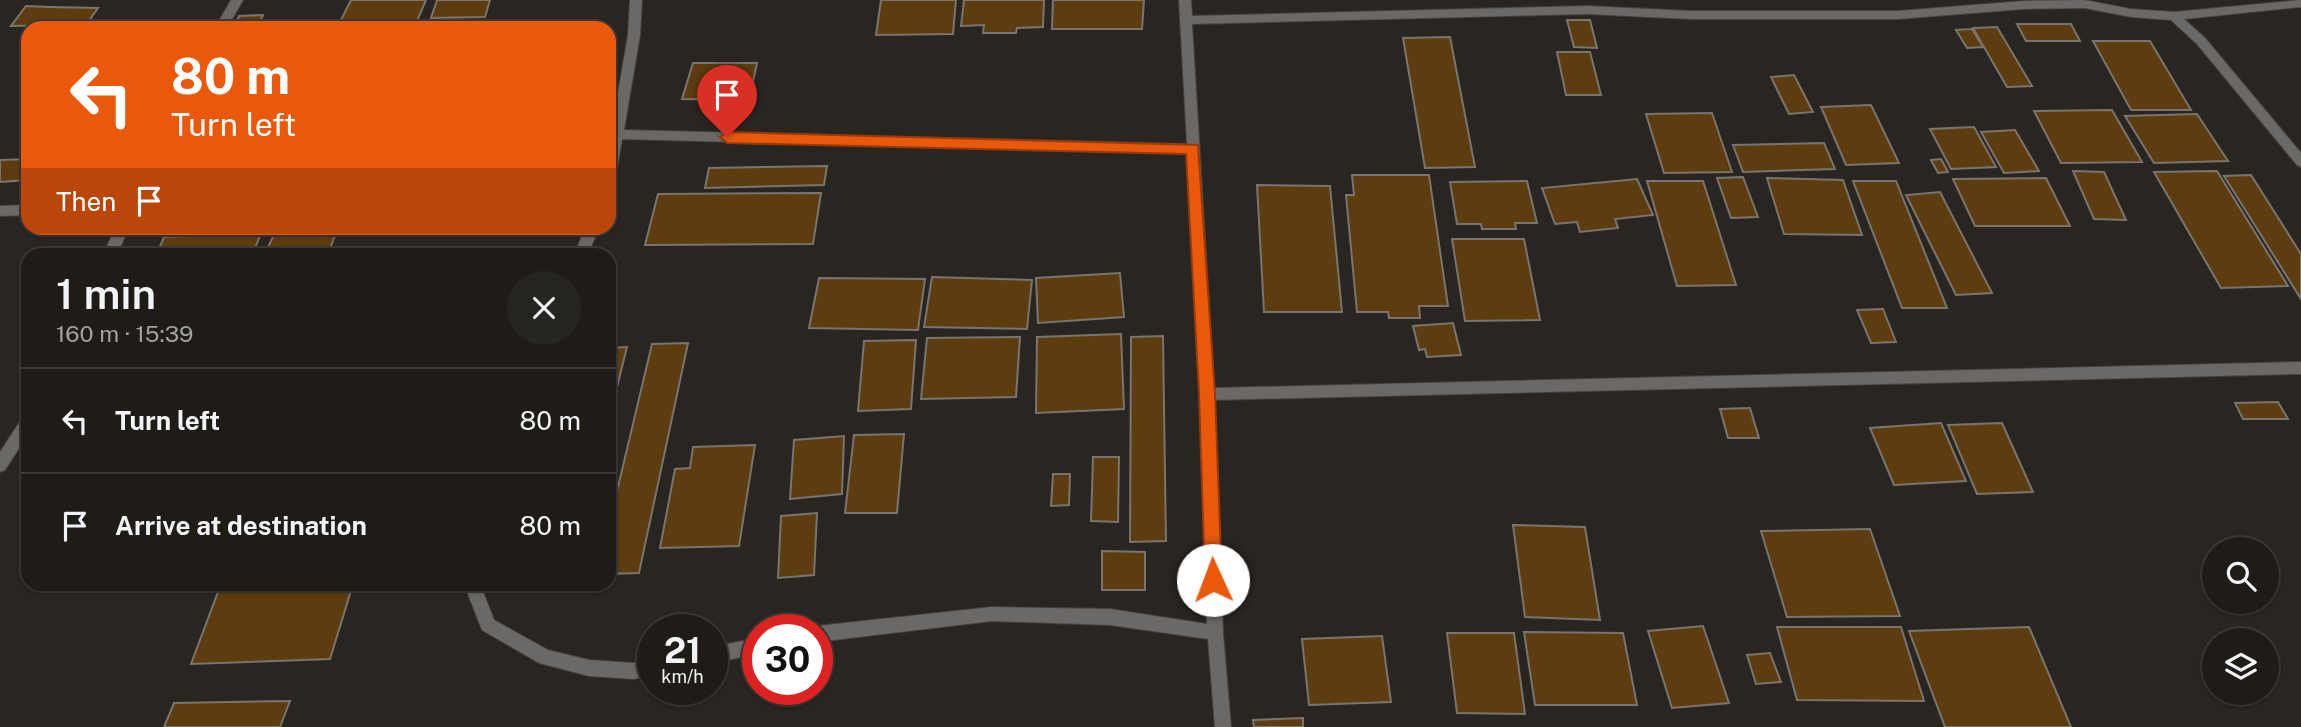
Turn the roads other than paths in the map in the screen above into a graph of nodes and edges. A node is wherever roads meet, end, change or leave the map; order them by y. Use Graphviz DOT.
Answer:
graph roads {
  1 [pos="237,0"];
  2 [pos="636,0"];
  3 [pos="1185,0"];
  4 [pos="2022,2"];
  5 [pos="2301,3"];
  6 [pos="1586,5"];
  7 [pos="2174,16"];
  8 [pos="1186,20"];
  9 [pos="225,21"];
  10 [pos="617,134"];
  11 [pos="616,140"];
  12 [pos="1193,149"];
  13 [pos="2301,162"];
  14 [pos="21,210"];
  15 [pos="0,211"];
  16 [pos="2301,368"];
  17 [pos="1207,394"];
  18 [pos="21,432"];
  19 [pos="0,465"];
  20 [pos="475,591"];
  21 [pos="833,632"];
  22 [pos="1215,633"];
  23 [pos="637,670"];
  24 [pos="1223,727"];
  1 -- 9 [label="street"];
  2 -- 10 [label="street"];
  3 -- 8 [label="street"];
  4 -- 6 [label="street"];
  4 -- 7 [label="street"];
  5 -- 7 [label="street"];
  6 -- 8 [label="street"];
  7 -- 13 [label="street"];
  8 -- 12 [label="street"];
  10 -- 11 [label="street"];
  10 -- 12 [label="street"];
  12 -- 17 [label="street"];
  14 -- 15 [label="street"];
  16 -- 17 [label="street"];
  17 -- 22 [label="street"];
  18 -- 19 [label="street"];
  20 -- 23 [label="street"];
  21 -- 22 [label="street"];
  22 -- 24 [label="street"];
}
